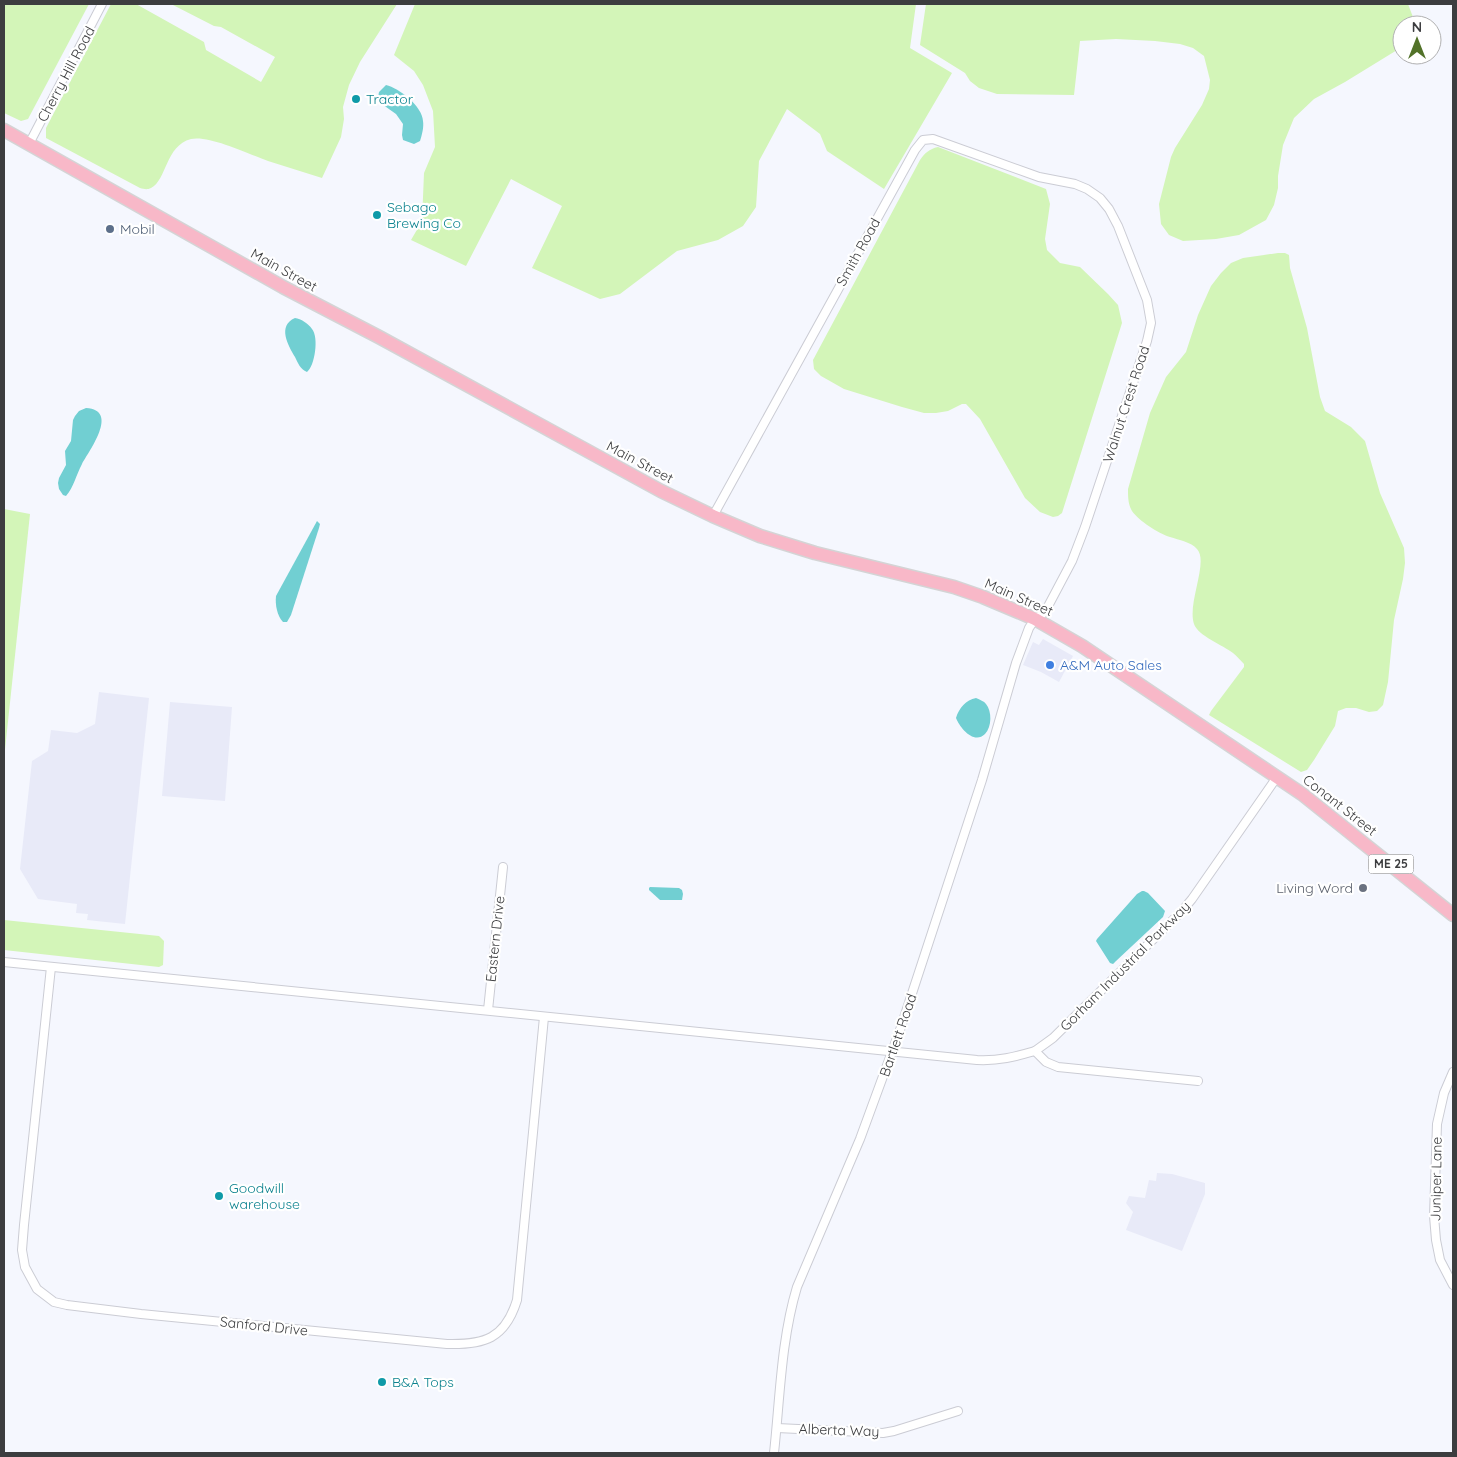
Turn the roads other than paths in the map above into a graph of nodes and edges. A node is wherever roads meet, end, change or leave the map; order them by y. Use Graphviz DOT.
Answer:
graph roads {
  1 [pos="102,4"];
  2 [pos="4,130"];
  3 [pos="29,144"];
  4 [pos="1087,189"];
  5 [pos="713,516"];
  6 [pos="1035,619"];
  7 [pos="1277,777"];
  8 [pos="503,867"];
  9 [pos="1453,915"];
  10 [pos="4,962"];
  11 [pos="51,967"];
  12 [pos="488,1010"];
  13 [pos="544,1017"];
  14 [pos="892,1051"];
  15 [pos="1035,1051"];
  16 [pos="1453,1072"];
  17 [pos="1198,1081"];
  18 [pos="1453,1285"];
  19 [pos="958,1411"];
  20 [pos="777,1428"];
  21 [pos="774,1453"];
  1 -- 3 [label="street, Cherry Hill Road"];
  2 -- 3 [label="highway, Main Street"];
  3 -- 5 [label="highway, Main Street"];
  4 -- 5 [label="street, Smith Road"];
  4 -- 6 [label="street, Walnut Crest Road"];
  5 -- 6 [label="highway, Main Street"];
  6 -- 7 [label="highway, Main Street"];
  6 -- 14 [label="street, Bartlett Road"];
  7 -- 9 [label="highway, Conant Street / ME 25"];
  7 -- 15 [label="street, Gorham Industrial Parkway"];
  8 -- 12 [label="street, Eastern Drive"];
  10 -- 11 [label="street"];
  11 -- 12 [label="street"];
  11 -- 13 [label="street, Sanford Drive"];
  12 -- 13 [label="street"];
  13 -- 14 [label="street"];
  14 -- 15 [label="street"];
  14 -- 20 [label="street, Bartlett Road"];
  15 -- 17 [label="street"];
  16 -- 18 [label="street, Juniper Lane"];
  19 -- 20 [label="street, Alberta Way"];
  20 -- 21 [label="street, Bartlett Road"];
}
